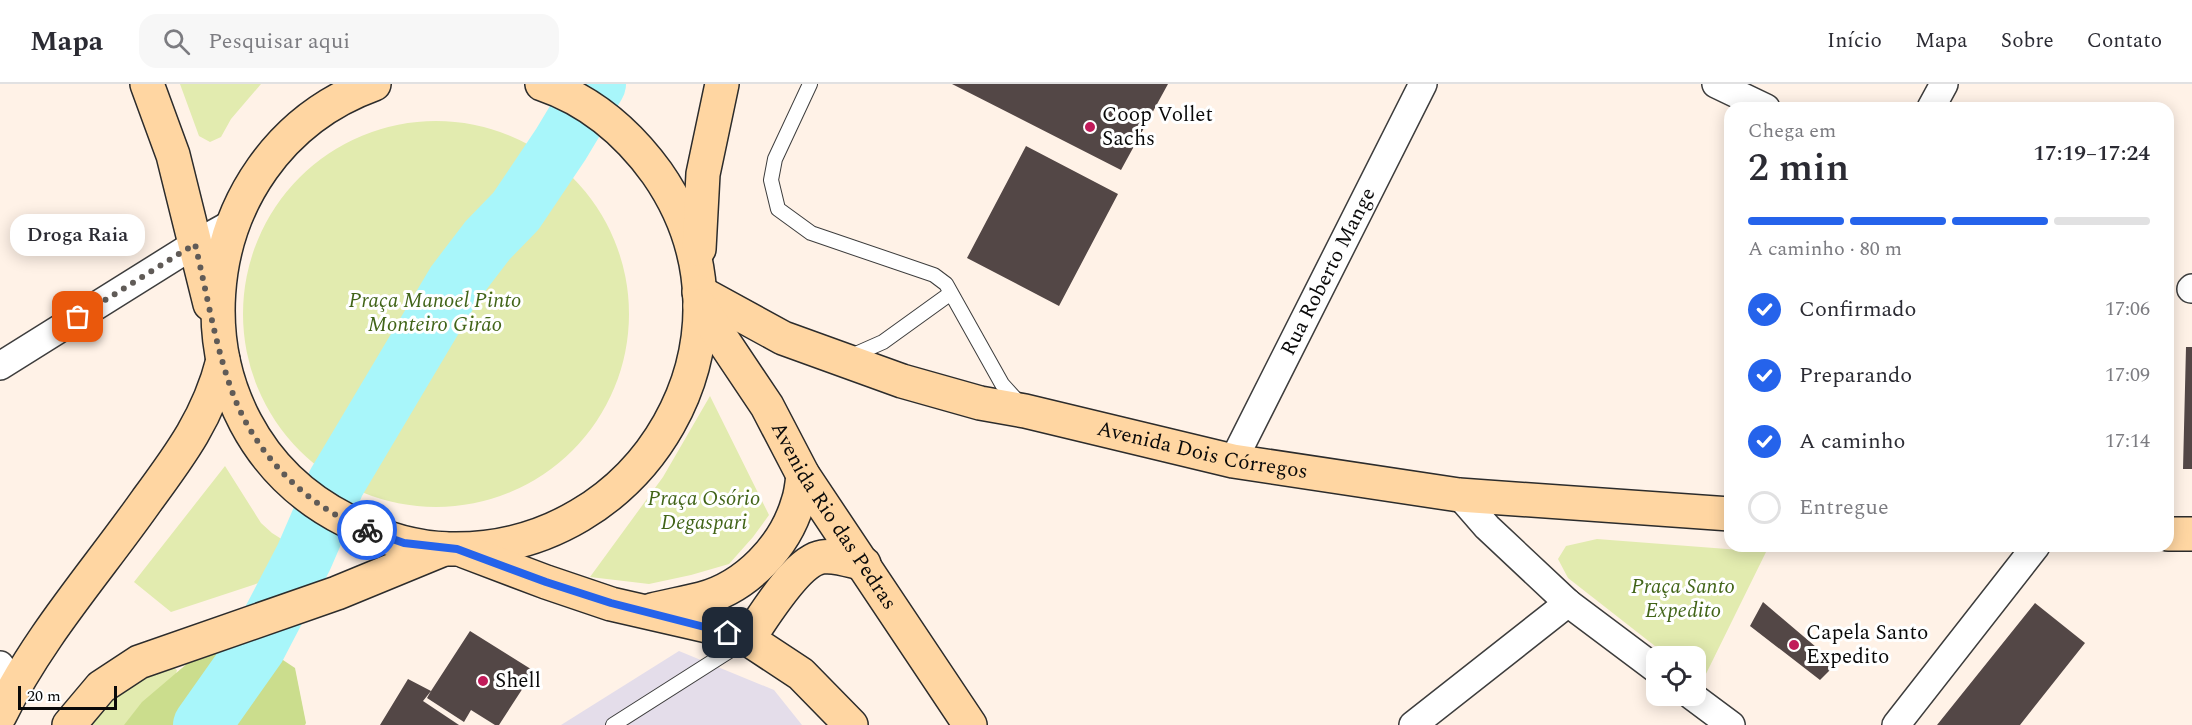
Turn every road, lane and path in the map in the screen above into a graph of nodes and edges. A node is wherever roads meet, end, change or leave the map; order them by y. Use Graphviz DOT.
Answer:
graph roads {
  1 [pos="147,84"];
  2 [pos="374,84"];
  3 [pos="542,84"];
  4 [pos="722,84"];
  5 [pos="810,84"];
  6 [pos="1423,84"];
  7 [pos="1716,84"];
  8 [pos="1944,84"];
  9 [pos="1754,102"];
  10 [pos="1934,102"];
  11 [pos="233,223"];
  12 [pos="195,244"];
  13 [pos="699,292"];
  14 [pos="951,293"];
  15 [pos="222,356"];
  16 [pos="844,360"];
  17 [pos="0,366"];
  18 [pos="1025,411"];
  19 [pos="1233,461"];
  20 [pos="803,475"];
  21 [pos="1459,495"];
  22 [pos="1724,508"];
  23 [pos="2174,534"];
  24 [pos="2192,534"];
  25 [pos="452,549"];
  26 [pos="2031,552"];
  27 [pos="864,564"];
  28 [pos="1568,603"];
  29 [pos="644,612"];
  30 [pos="748,639"];
  31 [pos="1646,662"];
  32 [pos="7,676"];
  33 [pos="1705,706"];
  34 [pos="0,715"];
  35 [pos="69,725"];
  36 [pos="612,725"];
  37 [pos="851,725"];
  38 [pos="970,725"];
  39 [pos="1413,725"];
  40 [pos="1731,725"];
  41 [pos="1896,725"];
  1 -- 12 [label="main road"];
  2 -- 11 [label="main road"];
  3 -- 13 [label="main road"];
  4 -- 13 [label="main road"];
  5 -- 14 [label="lane"];
  6 -- 19 [label="street, Rua Roberto Mange"];
  7 -- 9 [label="street"];
  8 -- 10 [label="street"];
  11 -- 12 [label="street"];
  11 -- 15 [label="main road"];
  12 -- 15 [label="main road"];
  12 -- 17 [label="street"];
  13 -- 16 [label="main road, Avenida Dois Córregos"];
  13 -- 20 [label="main road, Avenida Rio das Pedras"];
  13 -- 25 [label="main road"];
  14 -- 16 [label="lane"];
  14 -- 18 [label="lane"];
  15 -- 25 [label="main road"];
  15 -- 32 [label="main road"];
  16 -- 18 [label="main road, Avenida Dois Córregos"];
  18 -- 19 [label="main road, Avenida Dois Córregos"];
  19 -- 21 [label="main road, Avenida Dois Córregos"];
  20 -- 27 [label="main road, Avenida Rio das Pedras"];
  20 -- 29 [label="main road"];
  21 -- 22 [label="main road, Avenida Dois Córregos"];
  21 -- 28 [label="street"];
  23 -- 24 [label="main road"];
  25 -- 29 [label="main road"];
  25 -- 35 [label="main road"];
  26 -- 41 [label="street"];
  27 -- 30 [label="main road"];
  27 -- 38 [label="main road, Avenida Rio das Pedras"];
  28 -- 31 [label="street"];
  28 -- 39 [label="street"];
  29 -- 30 [label="main road"];
  30 -- 36 [label="lane"];
  30 -- 37 [label="main road"];
  32 -- 34 [label="main road"];
  33 -- 40 [label="street"];
}
